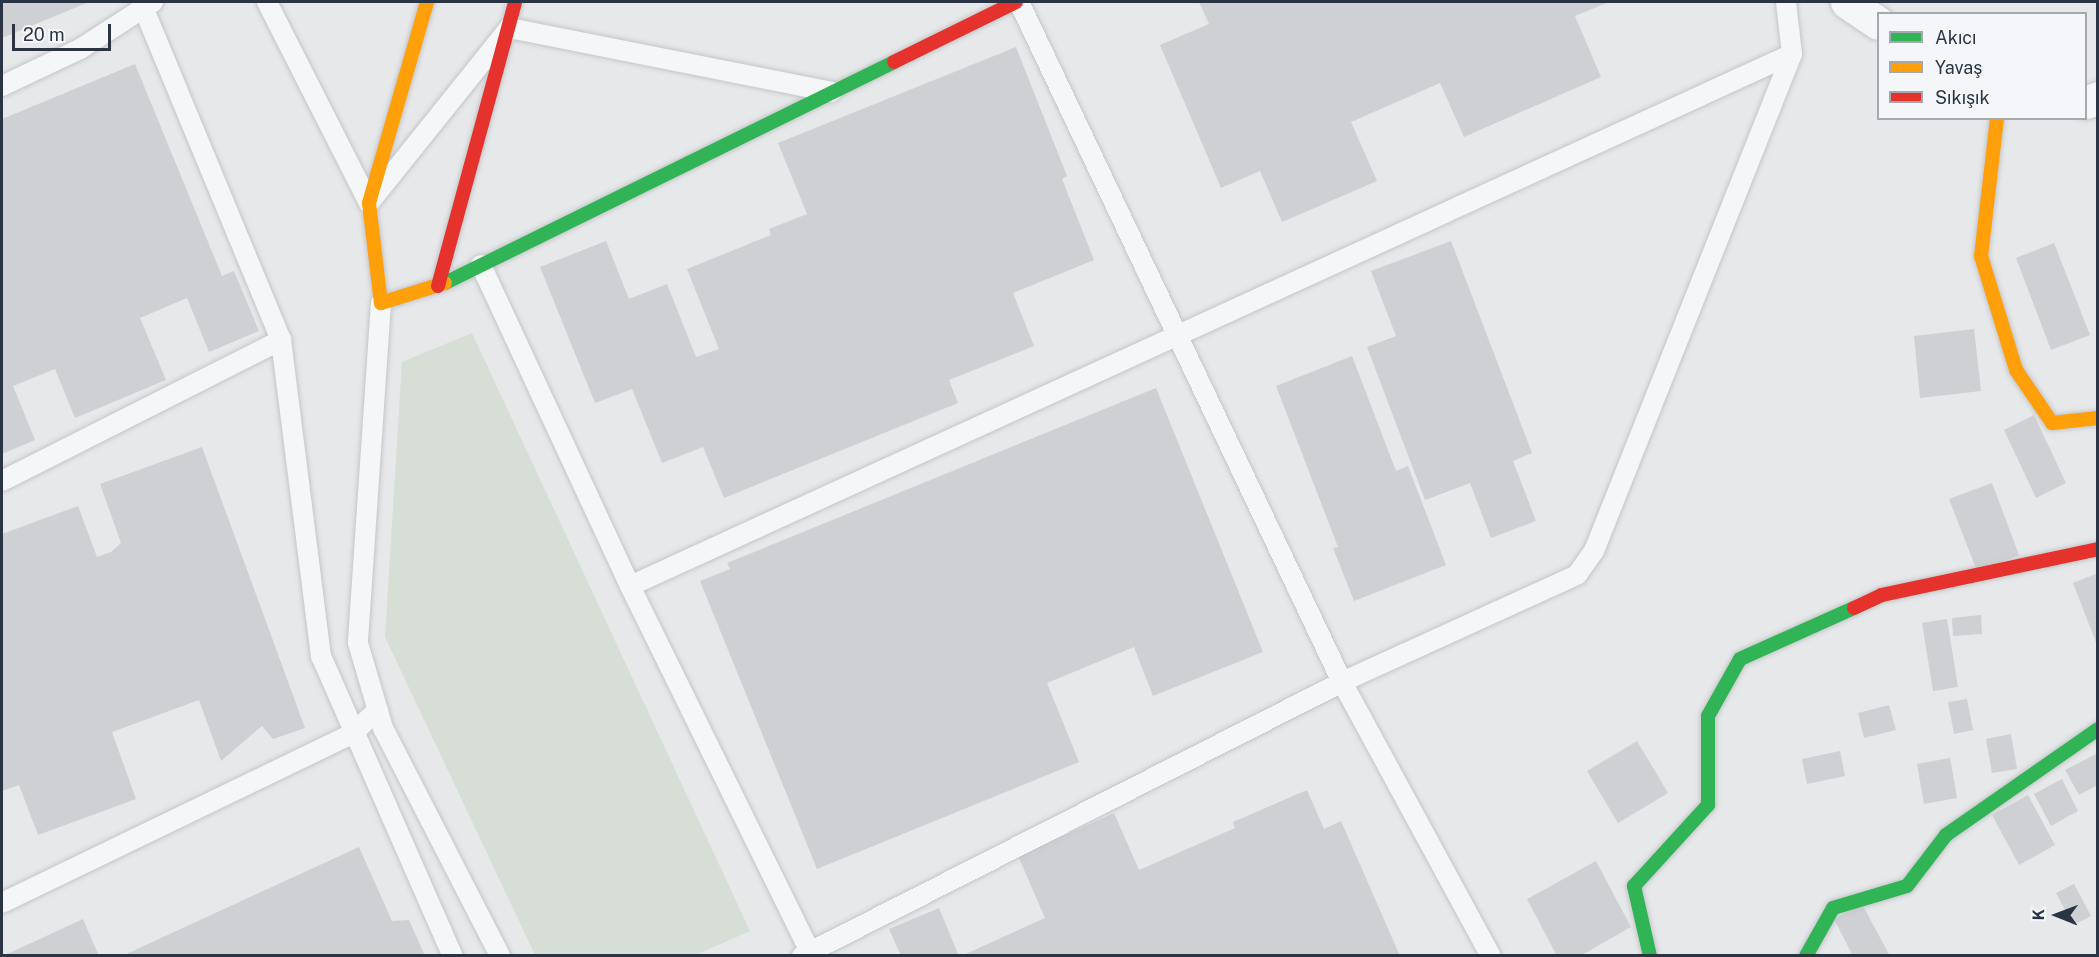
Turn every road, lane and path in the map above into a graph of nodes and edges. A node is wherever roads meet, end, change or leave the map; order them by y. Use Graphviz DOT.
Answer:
graph roads {
  1 [pos="267,2"];
  2 [pos="427,2"];
  3 [pos="515,2"];
  4 [pos="1018,2"];
  5 [pos="1786,2"];
  6 [pos="1847,2"];
  7 [pos="146,4"];
  8 [pos="1877,22"];
  9 [pos="509,28"];
  10 [pos="1792,54"];
  11 [pos="2,86"];
  12 [pos="832,92"];
  13 [pos="1997,120"];
  14 [pos="369,203"];
  15 [pos="481,265"];
  16 [pos="438,286"];
  17 [pos="381,303"];
  18 [pos="1178,336"];
  19 [pos="282,340"];
  20 [pos="2097,418"];
  21 [pos="2,481"];
  22 [pos="2097,549"];
  23 [pos="630,585"];
  24 [pos="1342,682"];
  25 [pos="378,710"];
  26 [pos="2097,729"];
  27 [pos="353,733"];
  28 [pos="2,903"];
  29 [pos="808,954"];
  30 [pos="453,956"];
  31 [pos="500,956"];
  32 [pos="1491,956"];
  33 [pos="1650,956"];
  34 [pos="1806,956"];
  1 -- 14 [label="lane"];
  2 -- 14 [label="street"];
  3 -- 9 [label="street"];
  4 -- 12 [label="street"];
  4 -- 18 [label="lane"];
  5 -- 10 [label="lane"];
  6 -- 8 [label="street"];
  7 -- 11 [label="lane"];
  7 -- 19 [label="lane"];
  9 -- 12 [label="lane"];
  9 -- 14 [label="lane"];
  9 -- 16 [label="street"];
  10 -- 18 [label="lane"];
  10 -- 24 [label="lane"];
  12 -- 15 [label="street"];
  13 -- 20 [label="street"];
  14 -- 17 [label="street"];
  15 -- 16 [label="street"];
  15 -- 23 [label="lane"];
  16 -- 17 [label="street"];
  17 -- 25 [label="lane"];
  18 -- 23 [label="lane"];
  18 -- 24 [label="lane"];
  19 -- 21 [label="lane"];
  19 -- 27 [label="lane"];
  22 -- 33 [label="street"];
  23 -- 29 [label="lane"];
  24 -- 29 [label="lane"];
  24 -- 32 [label="lane"];
  25 -- 27 [label="lane"];
  25 -- 31 [label="lane"];
  26 -- 34 [label="street"];
  27 -- 28 [label="lane"];
  27 -- 30 [label="lane"];
}
